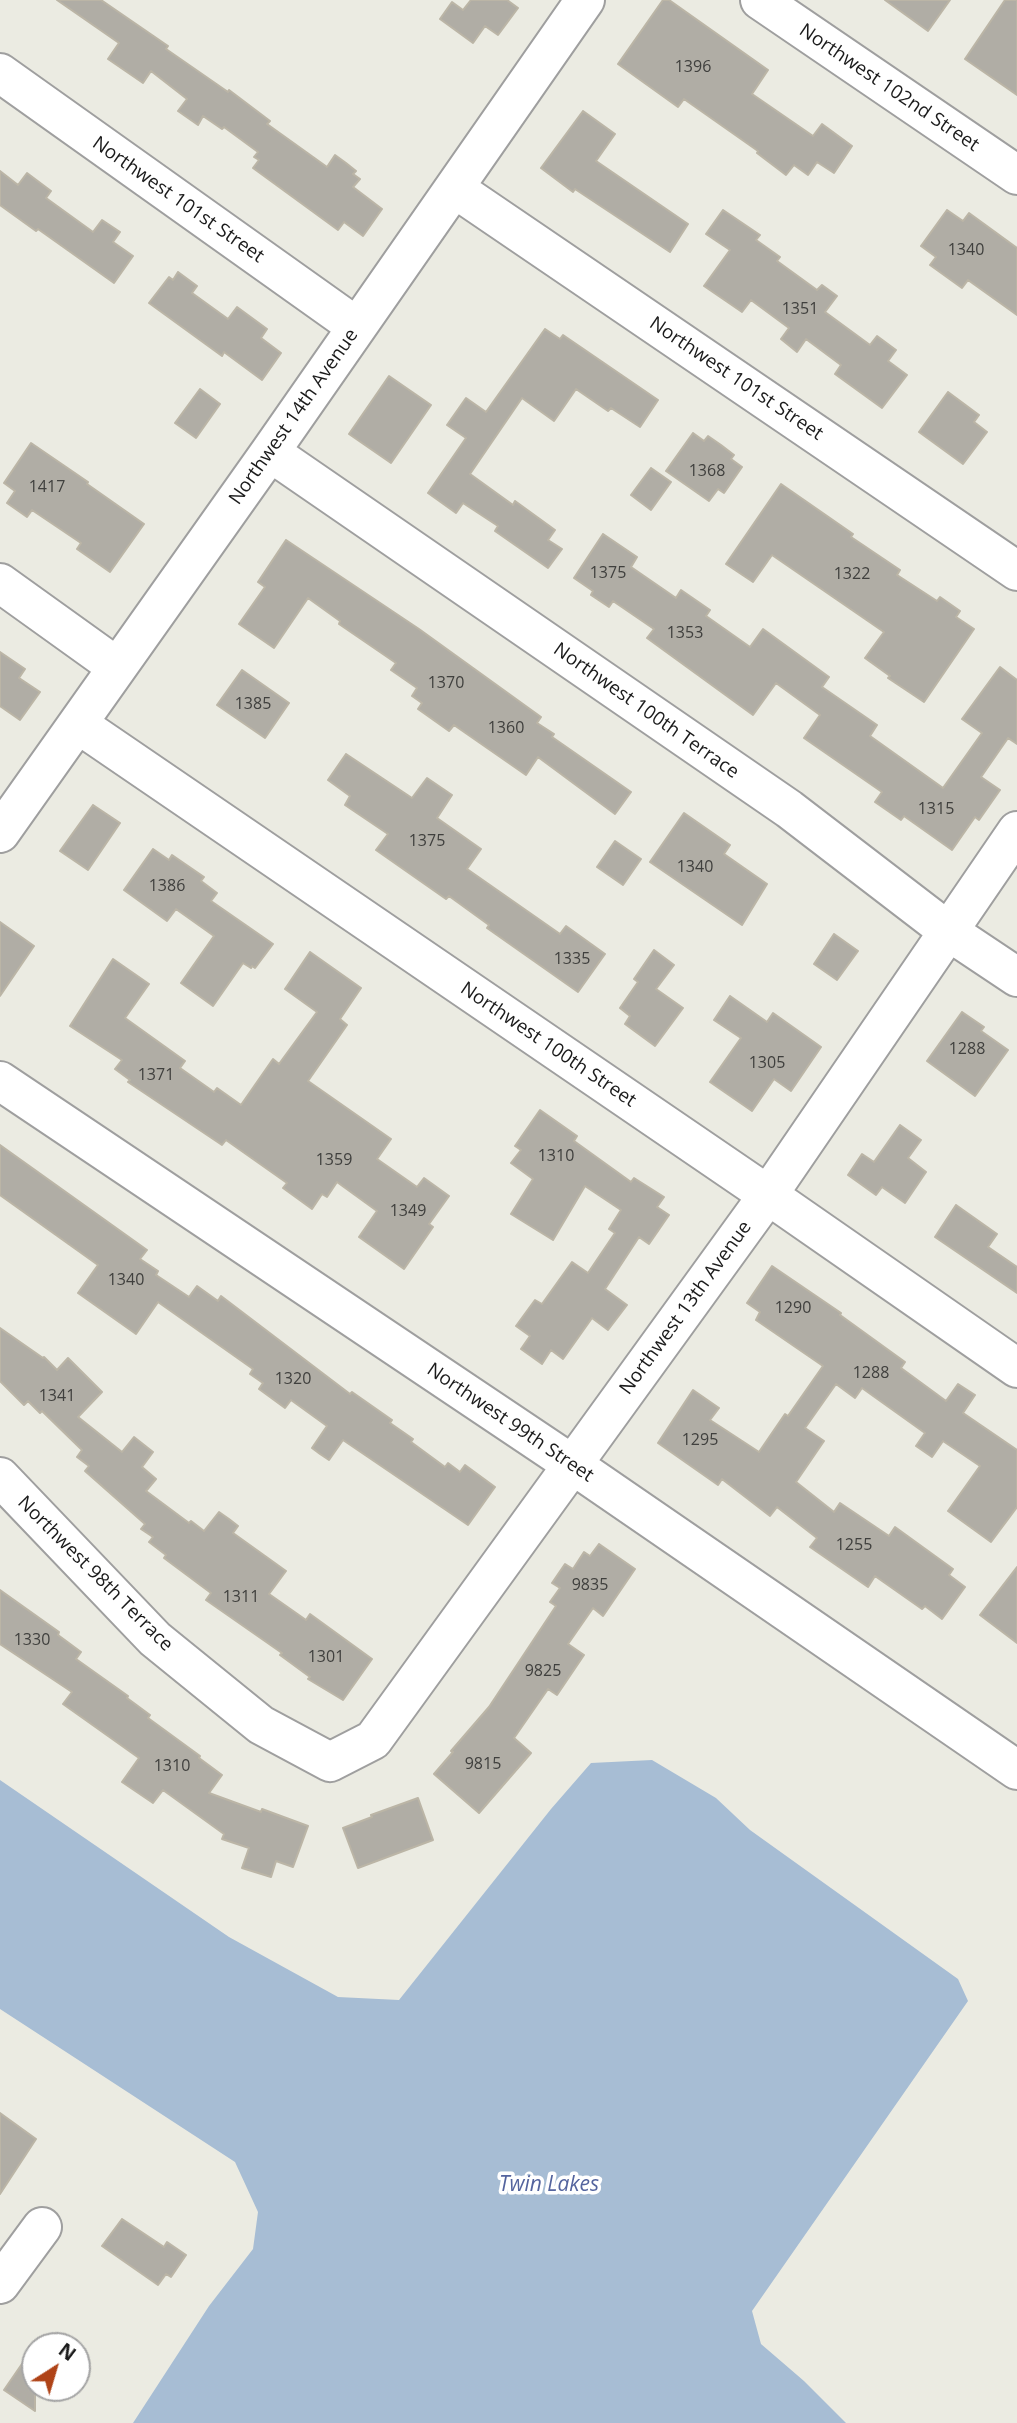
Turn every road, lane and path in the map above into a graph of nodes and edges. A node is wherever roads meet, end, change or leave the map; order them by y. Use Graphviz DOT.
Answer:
graph roads {
  1 [pos="585,0"];
  2 [pos="760,0"];
  3 [pos="0,73"];
  4 [pos="1017,175"];
  5 [pos="454,188"];
  6 [pos="357,327"];
  7 [pos="270,452"];
  8 [pos="1017,571"];
  9 [pos="0,583"];
  10 [pos="117,667"];
  11 [pos="78,724"];
  12 [pos="1017,831"];
  13 [pos="0,833"];
  14 [pos="948,931"];
  15 [pos="1017,977"];
  16 [pos="0,1081"];
  17 [pos="768,1195"];
  18 [pos="1017,1368"];
  19 [pos="573,1465"];
  20 [pos="0,1477"];
  21 [pos="330,1762"];
  22 [pos="1017,1770"];
  23 [pos="42,2227"];
  24 [pos="0,2284"];
  1 -- 5 [label="street, Northwest 14th Avenue"];
  2 -- 4 [label="street, Northwest 102nd Street"];
  3 -- 6 [label="street, Northwest 101st Street"];
  5 -- 6 [label="street, Northwest 14th Avenue"];
  5 -- 8 [label="street, Northwest 101st Street"];
  6 -- 7 [label="street, Northwest 14th Avenue"];
  7 -- 10 [label="street, Northwest 14th Avenue"];
  7 -- 14 [label="street, Northwest 100th Terrace"];
  9 -- 10 [label="street"];
  10 -- 11 [label="street, Northwest 14th Avenue"];
  11 -- 13 [label="street, Northwest 14th Avenue"];
  11 -- 17 [label="street, Northwest 100th Street"];
  12 -- 14 [label="street, Northwest 13th Avenue"];
  14 -- 15 [label="street, Northwest 100th Terrace"];
  14 -- 17 [label="street, Northwest 13th Avenue"];
  16 -- 19 [label="street, Northwest 99th Street"];
  17 -- 18 [label="street, Northwest 100th Street"];
  17 -- 19 [label="street, Northwest 13th Avenue"];
  19 -- 21 [label="street, Northwest 13th Avenue"];
  19 -- 22 [label="street, Northwest 99th Street"];
  20 -- 21 [label="street, Northwest 98th Terrace"];
  23 -- 24 [label="street"];
}
